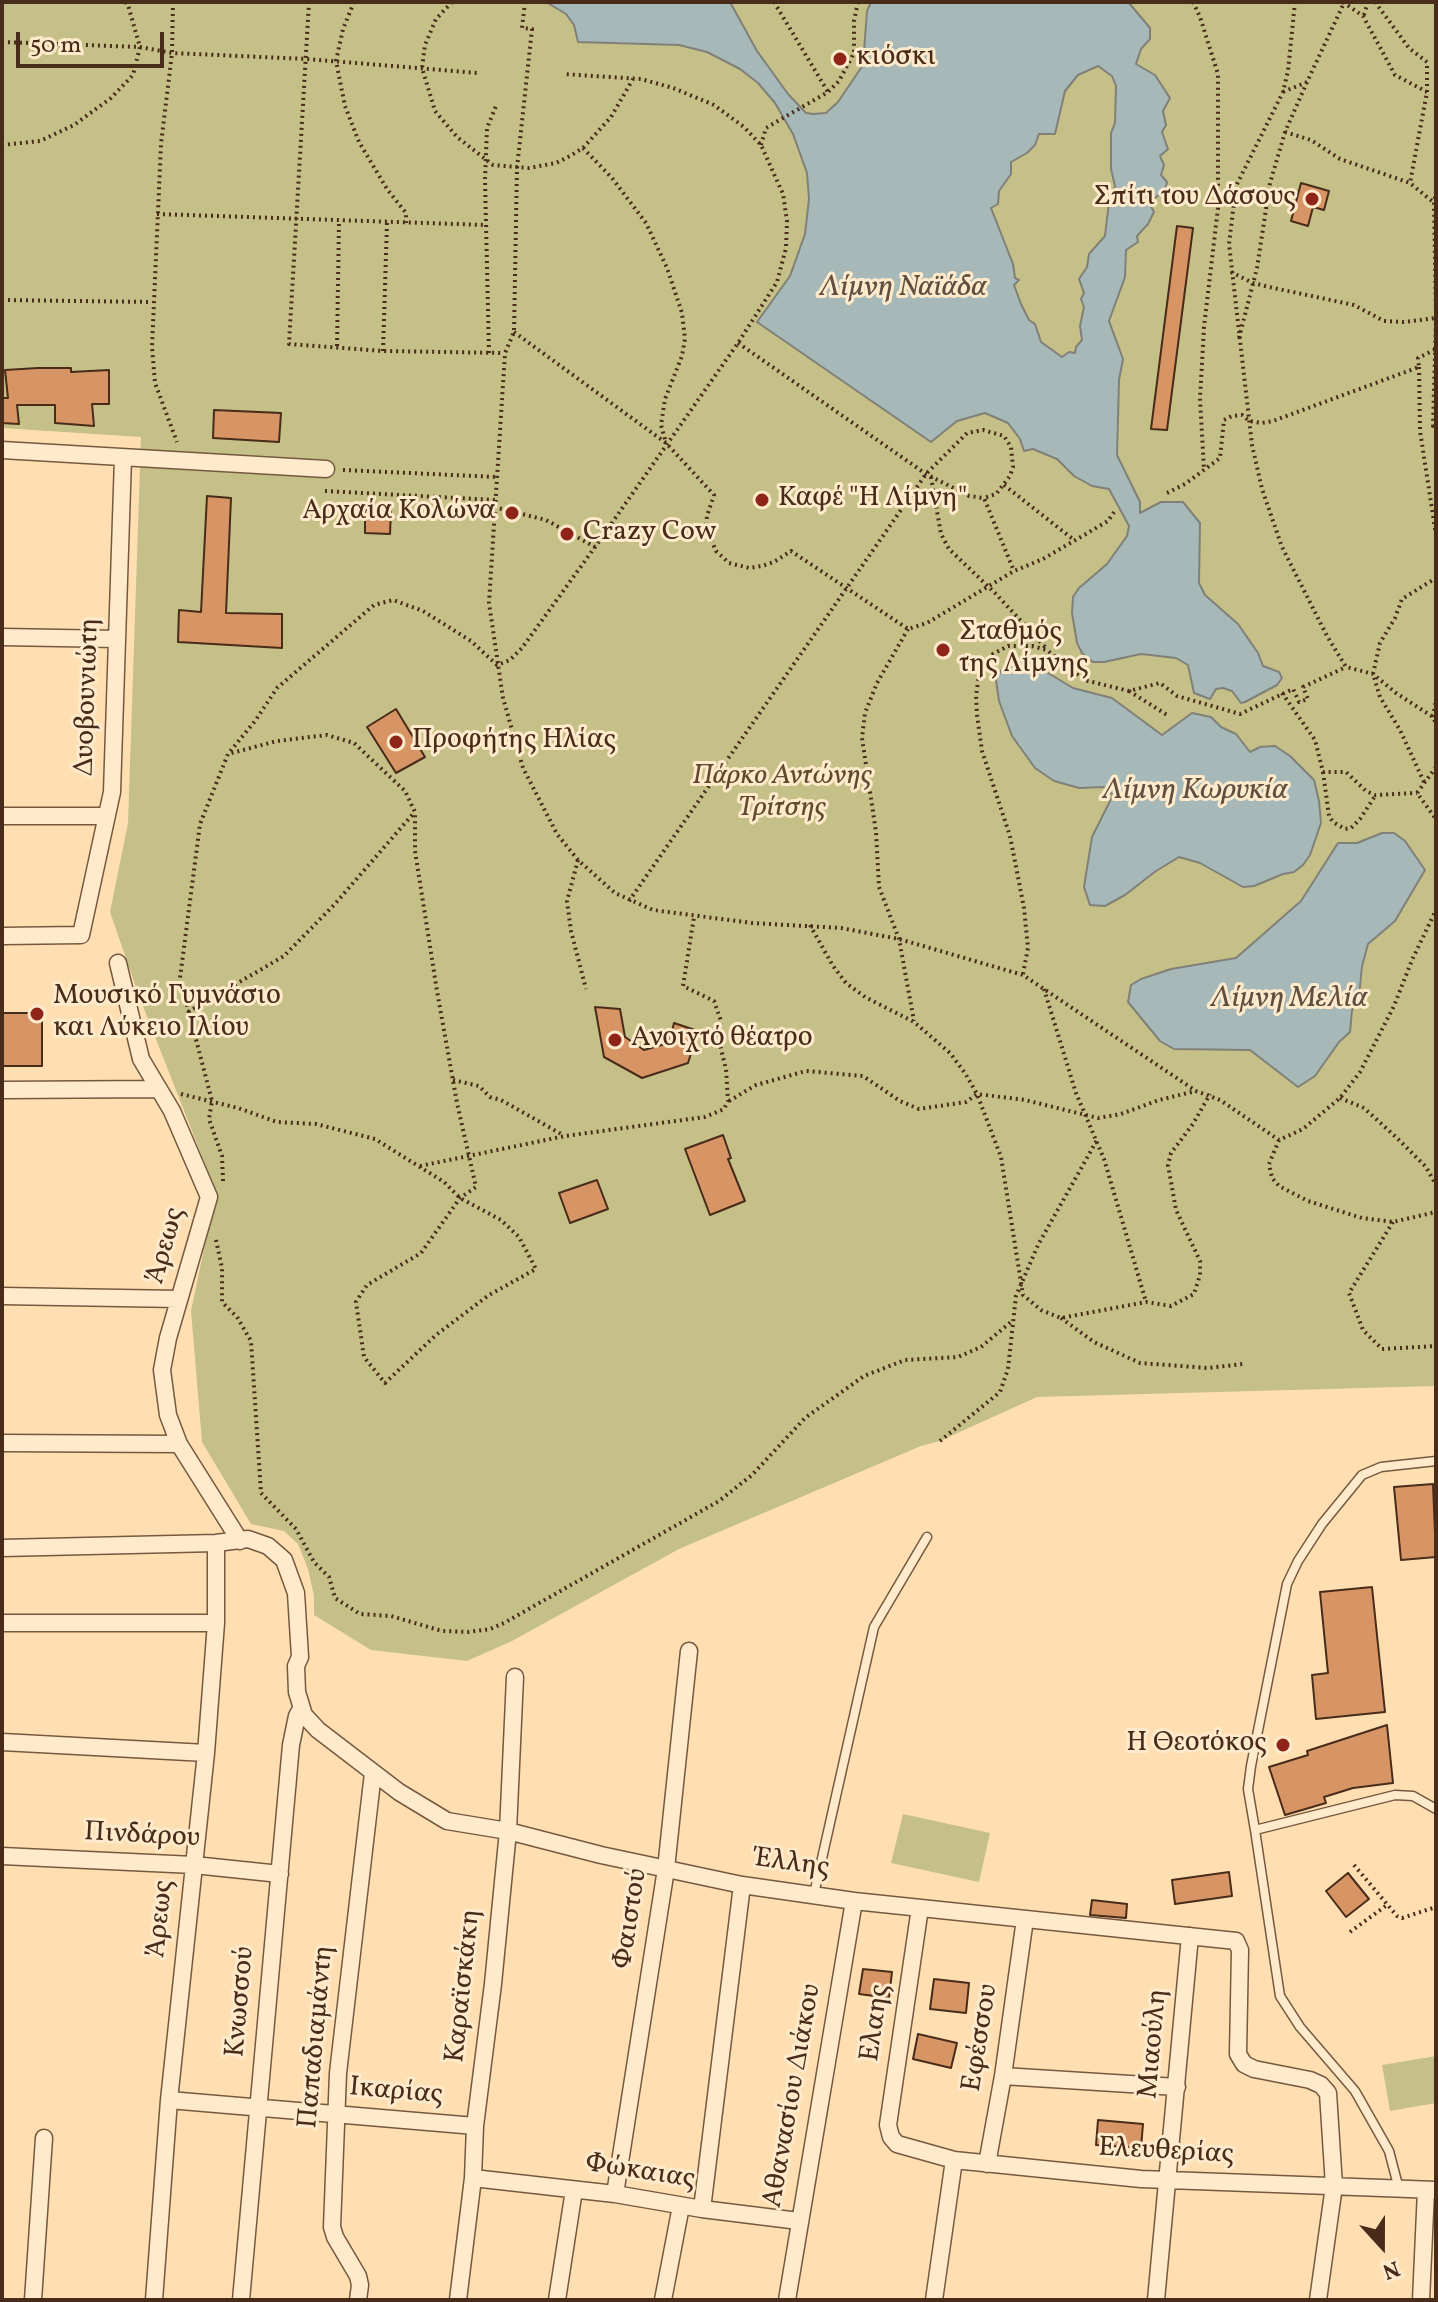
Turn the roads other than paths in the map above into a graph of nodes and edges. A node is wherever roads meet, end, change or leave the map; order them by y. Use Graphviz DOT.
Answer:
graph roads {
  1 [pos="2,450"];
  2 [pos="123,458"];
  3 [pos="326,469"];
  4 [pos="2,637"];
  5 [pos="117,639"];
  6 [pos="2,816"];
  7 [pos="107,816"];
  8 [pos="2,936"];
  9 [pos="118,963"];
  10 [pos="159,1089"];
  11 [pos="2,1090"];
  12 [pos="2,1296"];
  13 [pos="179,1299"];
  14 [pos="2,1443"];
  15 [pos="179,1444"];
  16 [pos="1436,1461"];
  17 [pos="927,1537"];
  18 [pos="240,1541"];
  19 [pos="216,1543"];
  20 [pos="2,1548"];
  21 [pos="2,1623"];
  22 [pos="216,1623"];
  23 [pos="689,1651"];
  24 [pos="515,1677"];
  25 [pos="301,1709"];
  26 [pos="2,1742"];
  27 [pos="206,1753"];
  28 [pos="373,1773"];
  29 [pos="1436,1809"];
  30 [pos="1255,1830"];
  31 [pos="508,1831"];
  32 [pos="2,1856"];
  33 [pos="194,1865"];
  34 [pos="666,1869"];
  35 [pos="280,1874"];
  36 [pos="742,1885"];
  37 [pos="814,1894"];
  38 [pos="854,1901"];
  39 [pos="920,1908"];
  40 [pos="1025,1919"];
  41 [pos="1190,1936"];
  42 [pos="1003,2076"];
  43 [pos="1177,2087"];
  44 [pos="169,2100"];
  45 [pos="259,2107"];
  46 [pos="335,2114"];
  47 [pos="475,2126"];
  48 [pos="44,2138"];
  49 [pos="897,2144"];
  50 [pos="954,2160"];
  51 [pos="987,2164"];
  52 [pos="473,2178"];
  53 [pos="1169,2181"];
  54 [pos="1334,2186"];
  55 [pos="1399,2189"];
  56 [pos="574,2190"];
  57 [pos="1431,2190"];
  58 [pos="615,2194"];
  59 [pos="681,2206"];
  60 [pos="702,2209"];
  61 [pos="799,2221"];
  62 [pos="33,2300"];
  63 [pos="154,2300"];
  64 [pos="241,2300"];
  65 [pos="358,2300"];
  66 [pos="458,2300"];
  67 [pos="557,2300"];
  68 [pos="663,2300"];
  69 [pos="787,2300"];
  70 [pos="934,2300"];
  71 [pos="1156,2300"];
  72 [pos="1318,2300"];
  73 [pos="1421,2300"];
  1 -- 2 [label="street"];
  2 -- 3 [label="street"];
  2 -- 5 [label="street, Δυοβουνιώτη"];
  4 -- 5 [label="street"];
  5 -- 7 [label="street, Δυοβουνιώτη"];
  6 -- 7 [label="street"];
  7 -- 8 [label="street, Δυοβουνιώτη"];
  9 -- 10 [label="street, Άρεως"];
  10 -- 11 [label="street"];
  10 -- 13 [label="street, Άρεως"];
  12 -- 13 [label="street"];
  13 -- 15 [label="street, Άρεως"];
  14 -- 15 [label="street"];
  15 -- 18 [label="street, Άρεως"];
  16 -- 30 [label="lane"];
  17 -- 37 [label="lane"];
  18 -- 19 [label="street"];
  18 -- 25 [label="street"];
  19 -- 20 [label="street"];
  19 -- 22 [label="street, Άρεως"];
  21 -- 22 [label="street"];
  22 -- 27 [label="street, Άρεως"];
  23 -- 34 [label="street, Φαιστού"];
  24 -- 31 [label="street, Καραϊσκάκη"];
  25 -- 28 [label="street, Έλλης"];
  25 -- 35 [label="street, Κνωσσού"];
  26 -- 27 [label="street"];
  27 -- 33 [label="street, Άρεως"];
  28 -- 31 [label="street, Έλλης"];
  28 -- 46 [label="street, Παπαδιαμάντη"];
  29 -- 30 [label="lane"];
  30 -- 55 [label="lane"];
  31 -- 34 [label="street, Έλλης"];
  31 -- 47 [label="street, Καραϊσκάκη"];
  32 -- 33 [label="street, Πινδάρου"];
  33 -- 35 [label="street, Πινδάρου"];
  33 -- 44 [label="street, Άρεως"];
  34 -- 36 [label="street, Έλλης"];
  34 -- 58 [label="street, Φαιστού"];
  35 -- 45 [label="street, Κνωσσού"];
  36 -- 37 [label="street, Έλλης"];
  36 -- 60 [label="street"];
  37 -- 38 [label="street, Έλλης"];
  38 -- 39 [label="street, Έλλης"];
  38 -- 61 [label="street, Αθανασίου Διάκου"];
  39 -- 40 [label="street, Έλλης"];
  39 -- 49 [label="street, Ελαης"];
  40 -- 41 [label="street, Έλλης"];
  40 -- 42 [label="street, Εφέσσου"];
  41 -- 43 [label="street, Μιαούλη"];
  41 -- 54 [label="street, Έλλης"];
  42 -- 43 [label="street"];
  42 -- 51 [label="street, Εφέσσου"];
  43 -- 53 [label="street, Μιαούλη"];
  44 -- 45 [label="street, Ικαρίας"];
  44 -- 63 [label="street, Άρεως"];
  45 -- 46 [label="street, Ικαρίας"];
  45 -- 64 [label="street, Κνωσσού"];
  46 -- 47 [label="street, Ικαρίας"];
  46 -- 65 [label="street, Παπαδιαμάντη"];
  47 -- 52 [label="street, Καραϊσκάκη"];
  48 -- 62 [label="street"];
  49 -- 50 [label="street, Ελευθερίας"];
  50 -- 51 [label="street, Ελευθερίας"];
  50 -- 70 [label="street"];
  51 -- 53 [label="street, Ελευθερίας"];
  52 -- 56 [label="street, Φώκαιας"];
  52 -- 66 [label="street, Καραϊσκάκη"];
  53 -- 54 [label="street, Ελευθερίας"];
  53 -- 71 [label="street, Μιαούλη"];
  54 -- 55 [label="street, Ελευθερίας"];
  54 -- 72 [label="street"];
  55 -- 57 [label="street, Ελευθερίας"];
  56 -- 58 [label="street, Φώκαιας"];
  56 -- 67 [label="street"];
  57 -- 73 [label="street"];
  58 -- 59 [label="street, Φώκαιας"];
  59 -- 60 [label="street, Φώκαιας"];
  59 -- 68 [label="street"];
  60 -- 61 [label="street, Φώκαιας"];
  61 -- 69 [label="street, Αθανασίου Διάκου"];
}
